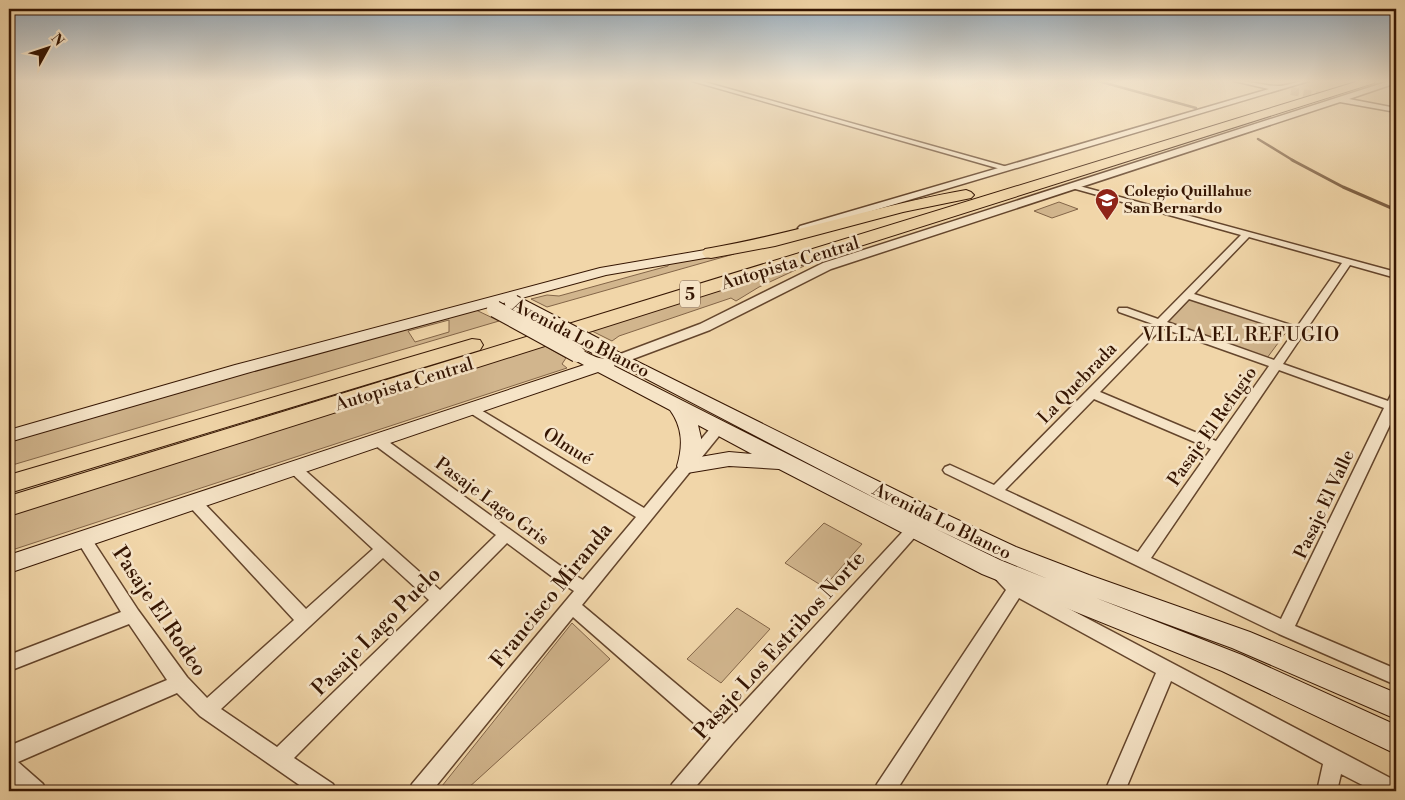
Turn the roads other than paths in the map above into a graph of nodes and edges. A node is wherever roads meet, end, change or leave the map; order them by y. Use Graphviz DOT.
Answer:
graph roads {
  1 [pos="829,118"];
  2 [pos="1175,118"];
  3 [pos="1218,118"];
  4 [pos="1250,118"];
  5 [pos="1278,118"];
  6 [pos="1007,168"];
  7 [pos="1075,186"];
  8 [pos="966,195"];
  9 [pos="1247,234"];
  10 [pos="711,253"];
  11 [pos="1348,262"];
  12 [pos="1396,275"];
  13 [pos="1187,295"];
  14 [pos="500,304"];
  15 [pos="1123,310"];
  16 [pos="1160,323"];
  17 [pos="1299,332"];
  18 [pos="598,356"];
  19 [pos="620,359"];
  20 [pos="1276,365"];
  21 [pos="1091,393"];
  22 [pos="1395,403"];
  23 [pos="674,405"];
  24 [pos="471,408"];
  25 [pos="718,418"];
  26 [pos="9,436"];
  27 [pos="377,440"];
  28 [pos="1219,447"];
  29 [pos="687,466"];
  30 [pos="793,467"];
  31 [pos="294,468"];
  32 [pos="950,470"];
  33 [pos="9,484"];
  34 [pos="995,492"];
  35 [pos="194,502"];
  36 [pos="9,506"];
  37 [pos="646,516"];
  38 [pos="914,529"];
  39 [pos="506,535"];
  40 [pos="84,539"];
  41 [pos="384,548"];
  42 [pos="1140,561"];
  43 [pos="9,564"];
  44 [pos="991,567"];
  45 [pos="585,589"];
  46 [pos="1016,590"];
  47 [pos="440,600"];
  48 [pos="572,606"];
  49 [pos="132,615"];
  50 [pos="305,620"];
  51 [pos="1285,629"];
  52 [pos="9,663"];
  53 [pos="1167,670"];
  54 [pos="1396,677"];
  55 [pos="180,683"];
  56 [pos="1396,706"];
  57 [pos="207,710"];
  58 [pos="725,737"];
  59 [pos="1396,740"];
  60 [pos="9,756"];
  61 [pos="1334,759"];
  62 [pos="278,760"];
  63 [pos="9,766"];
  64 [pos="36,791"];
  65 [pos="326,791"];
  66 [pos="419,791"];
  67 [pos="679,791"];
  68 [pos="884,791"];
  69 [pos="1115,791"];
  70 [pos="1328,791"];
  71 [pos="1394,791"];
  1 -- 6 [label="street"];
  2 -- 6 [label="street"];
  3 -- 8 [label="highway, Autopista Central / 5"];
  4 -- 36 [label="highway, Autopista Central / 5"];
  5 -- 7 [label="street"];
  6 -- 10 [label="street"];
  7 -- 9 [label="street"];
  7 -- 19 [label="street"];
  8 -- 10 [label="highway"];
  8 -- 33 [label="highway, Autopista Central / 5"];
  9 -- 11 [label="street"];
  9 -- 13 [label="street, La Quebrada"];
  10 -- 14 [label="main road"];
  11 -- 12 [label="street"];
  11 -- 17 [label="street, Pasaje El Refugio"];
  13 -- 16 [label="street, La Quebrada"];
  13 -- 17 [label="street"];
  14 -- 18 [label="main road, Avenida Lo Blanco, bridge"];
  14 -- 18 [label="main road, Avenida Lo Blanco, bridge"];
  14 -- 26 [label="main road"];
  15 -- 16 [label="street"];
  16 -- 20 [label="street"];
  16 -- 21 [label="street, La Quebrada"];
  17 -- 20 [label="street, Pasaje El Refugio"];
  18 -- 19 [label="main road, Avenida Lo Blanco"];
  18 -- 23 [label="main road, Avenida Lo Blanco"];
  18 -- 24 [label="main road"];
  19 -- 25 [label="main road, Avenida Lo Blanco"];
  20 -- 22 [label="street"];
  20 -- 28 [label="street, Pasaje El Refugio"];
  21 -- 28 [label="street"];
  21 -- 34 [label="street, La Quebrada"];
  22 -- 51 [label="street, Pasaje El Valle"];
  23 -- 25 [label="main road, Avenida Lo Blanco"];
  23 -- 29 [label="main road"];
  24 -- 27 [label="main road"];
  24 -- 37 [label="street, Olmué"];
  25 -- 29 [label="street, Francisco Miranda"];
  25 -- 30 [label="main road, Avenida Lo Blanco"];
  25 -- 56 [label="main road, Avenida Lo Blanco"];
  27 -- 31 [label="main road"];
  27 -- 39 [label="street, Pasaje Lago Gris"];
  28 -- 42 [label="street, Pasaje El Refugio"];
  29 -- 30 [label="main road"];
  29 -- 37 [label="street, Francisco Miranda"];
  30 -- 38 [label="main road, Avenida Lo Blanco"];
  31 -- 35 [label="main road"];
  31 -- 41 [label="street"];
  32 -- 34 [label="street"];
  34 -- 42 [label="street"];
  35 -- 40 [label="main road"];
  35 -- 50 [label="street"];
  37 -- 45 [label="street, Francisco Miranda"];
  38 -- 44 [label="main road, Avenida Lo Blanco"];
  38 -- 58 [label="street, Pasaje Los Estribos Norte"];
  39 -- 45 [label="street, Pasaje Lago Gris"];
  39 -- 47 [label="street, Pasaje Lago Puelo"];
  40 -- 43 [label="main road"];
  40 -- 49 [label="street, Pasaje El Rodeo"];
  41 -- 47 [label="street"];
  41 -- 50 [label="street"];
  42 -- 51 [label="street"];
  44 -- 46 [label="street, Avenida Lo Blanco"];
  44 -- 59 [label="main road, Avenida Lo Blanco"];
  45 -- 48 [label="street, Francisco Miranda"];
  46 -- 53 [label="street, Avenida Lo Blanco"];
  46 -- 68 [label="street"];
  47 -- 62 [label="street, Pasaje Lago Puelo"];
  48 -- 58 [label="street"];
  48 -- 66 [label="street, Francisco Miranda"];
  49 -- 52 [label="street"];
  49 -- 55 [label="street, Pasaje El Rodeo"];
  50 -- 57 [label="street"];
  51 -- 54 [label="street"];
  53 -- 61 [label="street, Avenida Lo Blanco"];
  53 -- 69 [label="street"];
  55 -- 57 [label="street, Pasaje El Rodeo"];
  55 -- 60 [label="street"];
  57 -- 62 [label="street, Pasaje El Rodeo"];
  58 -- 67 [label="street, Pasaje Los Estribos Norte"];
  61 -- 70 [label="street"];
  61 -- 71 [label="street, Avenida Lo Blanco"];
  62 -- 65 [label="street, Pasaje El Rodeo"];
  63 -- 64 [label="street"];
}
